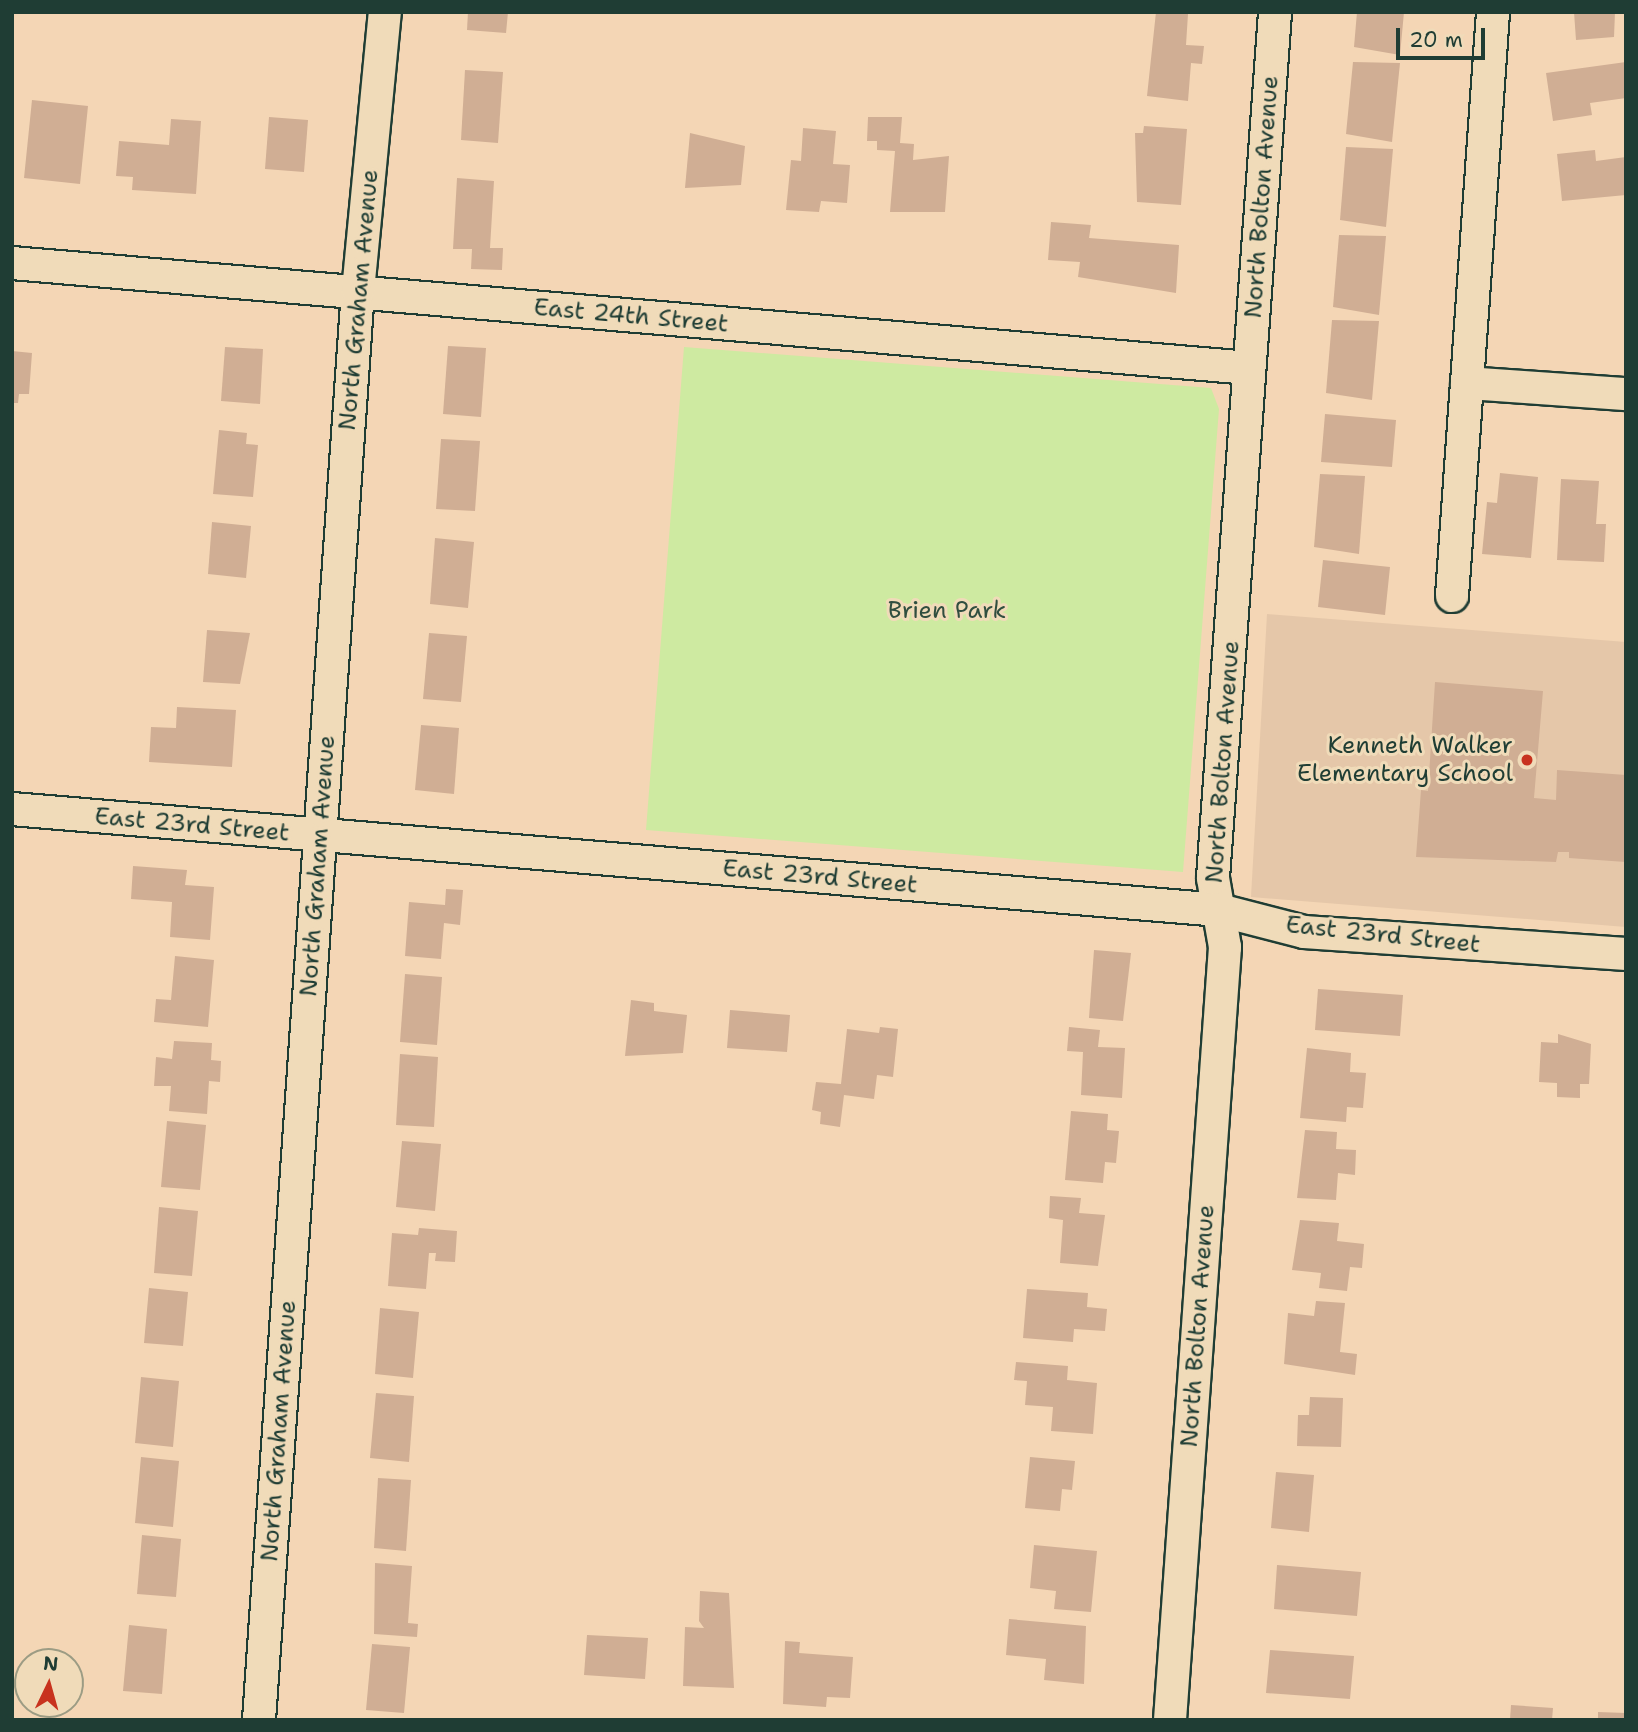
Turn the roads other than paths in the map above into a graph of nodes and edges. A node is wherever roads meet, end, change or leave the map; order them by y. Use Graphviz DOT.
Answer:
graph roads {
  1 [pos="385,12"];
  2 [pos="1275,12"];
  3 [pos="1493,12"];
  4 [pos="12,263"];
  5 [pos="358,291"];
  6 [pos="1250,368"];
  7 [pos="1467,383"];
  8 [pos="1626,394"];
  9 [pos="1452,596"];
  10 [pos="12,809"];
  11 [pos="320,836"];
  12 [pos="1219,910"];
  13 [pos="1626,954"];
  14 [pos="259,1720"];
  15 [pos="1170,1720"];
  1 -- 5 [label="street, North Graham Avenue"];
  2 -- 6 [label="street, North Bolton Avenue"];
  3 -- 7 [label="street"];
  4 -- 5 [label="street, East 24th Street"];
  5 -- 6 [label="street, East 24th Street"];
  5 -- 11 [label="street, North Graham Avenue"];
  6 -- 12 [label="street, North Bolton Avenue"];
  7 -- 8 [label="street"];
  7 -- 9 [label="street"];
  10 -- 11 [label="street, East 23rd Street"];
  11 -- 12 [label="street, East 23rd Street"];
  11 -- 14 [label="street, North Graham Avenue"];
  12 -- 13 [label="street, East 23rd Street"];
  12 -- 15 [label="street, North Bolton Avenue"];
}
